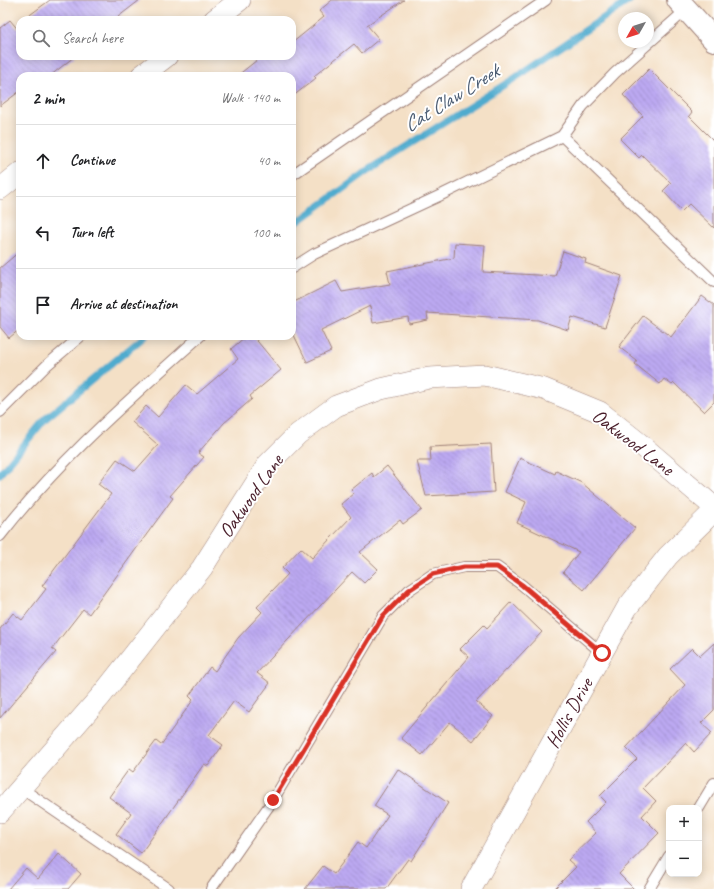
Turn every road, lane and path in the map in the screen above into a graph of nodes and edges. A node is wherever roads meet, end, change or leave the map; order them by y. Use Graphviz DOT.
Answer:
graph roads {
  1 [pos="240,0"];
  2 [pos="546,0"];
  3 [pos="682,5"];
  4 [pos="219,16"];
  5 [pos="714,40"];
  6 [pos="162,60"];
  7 [pos="145,72"];
  8 [pos="562,136"];
  9 [pos="296,172"];
  10 [pos="16,175"];
  11 [pos="0,189"];
  12 [pos="296,265"];
  13 [pos="714,282"];
  14 [pos="76,340"];
  15 [pos="196,340"];
  16 [pos="0,412"];
  17 [pos="714,507"];
  18 [pos="714,512"];
  19 [pos="0,536"];
  20 [pos="602,653"];
  21 [pos="714,783"];
  22 [pos="21,788"];
  23 [pos="700,805"];
  24 [pos="0,812"];
  25 [pos="666,861"];
  26 [pos="169,889"];
  27 [pos="211,889"];
  28 [pos="471,889"];
  29 [pos="649,889"];
  1 -- 4 [label="street"];
  2 -- 9 [label="lane"];
  3 -- 5 [label="street"];
  3 -- 8 [label="lane"];
  6 -- 7 [label="street"];
  8 -- 12 [label="lane"];
  8 -- 13 [label="lane"];
  10 -- 11 [label="street"];
  14 -- 16 [label="lane"];
  15 -- 19 [label="lane"];
  17 -- 22 [label="street, Oakwood Lane"];
  18 -- 20 [label="street, Hollis Drive"];
  20 -- 27 [label="lane"];
  20 -- 28 [label="street, Hollis Drive"];
  21 -- 23 [label="lane"];
  22 -- 24 [label="street, Oakwood Lane"];
  22 -- 26 [label="lane"];
  25 -- 29 [label="lane"];
}
